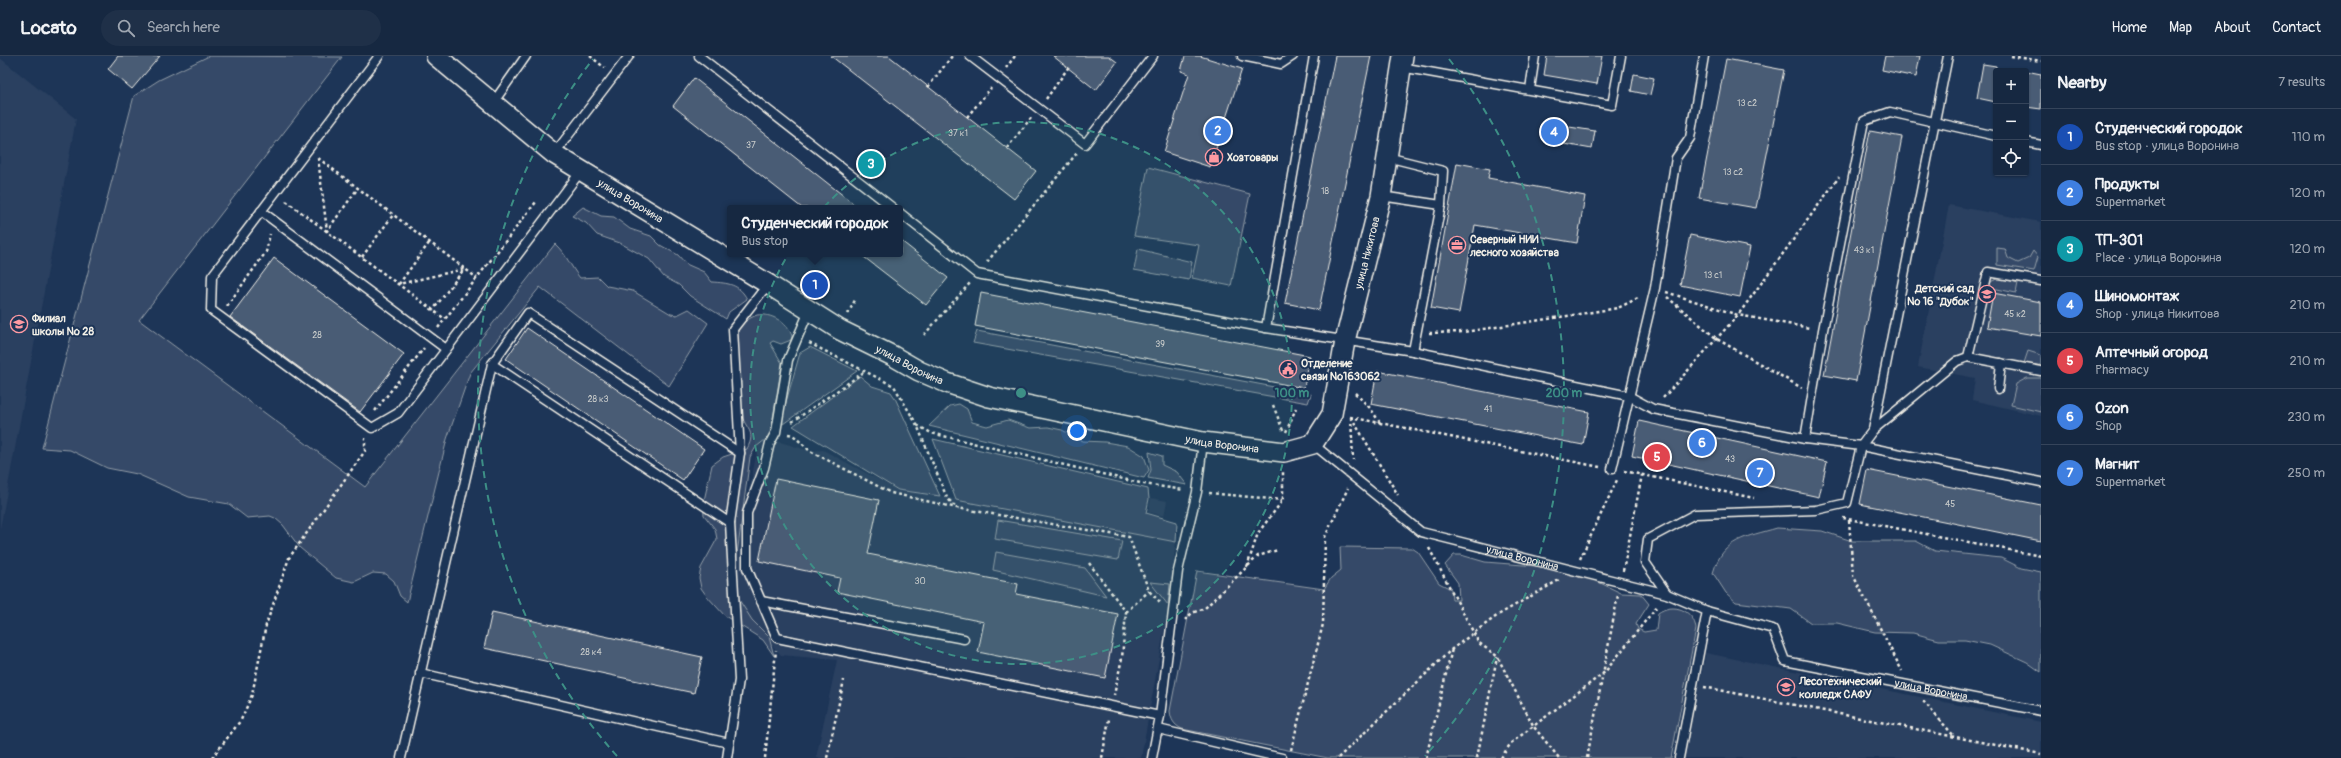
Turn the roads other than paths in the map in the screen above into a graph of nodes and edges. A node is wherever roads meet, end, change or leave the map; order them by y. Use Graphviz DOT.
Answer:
graph roads {
  1 [pos="379,56"];
  2 [pos="436,56"];
  3 [pos="526,56"];
  4 [pos="629,56"];
  5 [pos="699,56"];
  6 [pos="970,56"];
  7 [pos="1153,56"];
  8 [pos="1242,56"];
  9 [pos="1293,56"];
  10 [pos="1314,56"];
  11 [pos="1535,56"];
  12 [pos="1621,56"];
  13 [pos="1704,56"];
  14 [pos="1948,56"];
  15 [pos="1401,62"];
  16 [pos="1530,89"];
  17 [pos="493,103"];
  18 [pos="1935,123"];
  19 [pos="1993,135"];
  20 [pos="2029,143"];
  21 [pos="2041,145"];
  22 [pos="554,154"];
  23 [pos="1387,157"];
  24 [pos="581,170"];
  25 [pos="1380,196"];
  26 [pos="1441,204"];
  27 [pos="889,205"];
  28 [pos="261,211"];
  29 [pos="903,215"];
  30 [pos="2041,281"];
  31 [pos="768,284"];
  32 [pos="809,310"];
  33 [pos="1266,328"];
  34 [pos="1345,341"];
  35 [pos="446,349"];
  36 [pos="1413,351"];
  37 [pos="1968,357"];
  38 [pos="2001,363"];
  39 [pos="492,364"];
  40 [pos="2041,371"];
  41 [pos="1998,389"];
  42 [pos="1629,396"];
  43 [pos="1873,430"];
  44 [pos="1805,439"];
  45 [pos="1203,442"];
  46 [pos="1313,444"];
  47 [pos="1861,446"];
  48 [pos="740,453"];
  49 [pos="1612,469"];
  50 [pos="2041,482"];
  51 [pos="730,523"];
  52 [pos="1667,594"];
  53 [pos="761,601"];
  54 [pos="1707,611"];
  55 [pos="964,639"];
  56 [pos="420,673"];
  57 [pos="2041,711"];
  58 [pos="1160,716"];
  59 [pos="1158,729"];
  60 [pos="728,743"];
  61 [pos="401,758"];
  62 [pos="727,758"];
  63 [pos="1152,758"];
  64 [pos="1282,758"];
  65 [pos="1679,758"];
  1 -- 28 [label="lane"];
  2 -- 17 [label="street, улица Воронина"];
  3 -- 17 [label="lane"];
  4 -- 22 [label="lane"];
  5 -- 27 [label="lane"];
  6 -- 7 [label="lane"];
  8 -- 9 [label="lane"];
  10 -- 33 [label="lane"];
  11 -- 16 [label="lane"];
  12 -- 16 [label="lane"];
  13 -- 42 [label="lane"];
  14 -- 18 [label="lane"];
  15 -- 16 [label="lane"];
  15 -- 23 [label="street, улица Никитова"];
  17 -- 22 [label="street, улица Воронина"];
  18 -- 19 [label="lane"];
  18 -- 43 [label="lane"];
  18 -- 44 [label="lane"];
  20 -- 21 [label="lane"];
  22 -- 24 [label="street, улица Воронина"];
  23 -- 25 [label="street, улица Никитова"];
  23 -- 26 [label="lane"];
  24 -- 31 [label="street, улица Воронина"];
  24 -- 35 [label="lane"];
  25 -- 26 [label="lane"];
  25 -- 34 [label="street, улица Никитова"];
  26 -- 36 [label="lane"];
  28 -- 35 [label="lane"];
  28 -- 35 [label="lane"];
  29 -- 33 [label="lane"];
  30 -- 37 [label="lane"];
  31 -- 32 [label="street, улица Воронина"];
  31 -- 48 [label="lane"];
  32 -- 45 [label="street, улица Воронина"];
  32 -- 53 [label="lane"];
  33 -- 34 [label="lane"];
  34 -- 36 [label="lane"];
  34 -- 46 [label="street, улица Никитова"];
  36 -- 42 [label="lane"];
  37 -- 38 [label="lane"];
  37 -- 43 [label="lane"];
  38 -- 40 [label="lane"];
  38 -- 41 [label="lane"];
  39 -- 48 [label="lane"];
  39 -- 51 [label="lane"];
  39 -- 56 [label="lane"];
  42 -- 44 [label="lane"];
  42 -- 49 [label="lane"];
  43 -- 47 [label="lane"];
  44 -- 47 [label="lane"];
  45 -- 46 [label="street, улица Воронина"];
  45 -- 58 [label="lane"];
  46 -- 52 [label="lane, улица Воронина"];
  47 -- 50 [label="lane"];
  47 -- 52 [label="lane"];
  48 -- 51 [label="lane"];
  51 -- 60 [label="lane"];
  52 -- 54 [label="lane, улица Воронина"];
  53 -- 55 [label="lane"];
  53 -- 58 [label="lane"];
  54 -- 57 [label="lane, улица Воронина"];
  54 -- 65 [label="lane"];
  56 -- 60 [label="lane"];
  56 -- 61 [label="lane"];
  58 -- 59 [label="lane"];
  59 -- 63 [label="lane"];
  59 -- 64 [label="lane"];
  60 -- 62 [label="lane"];
}
